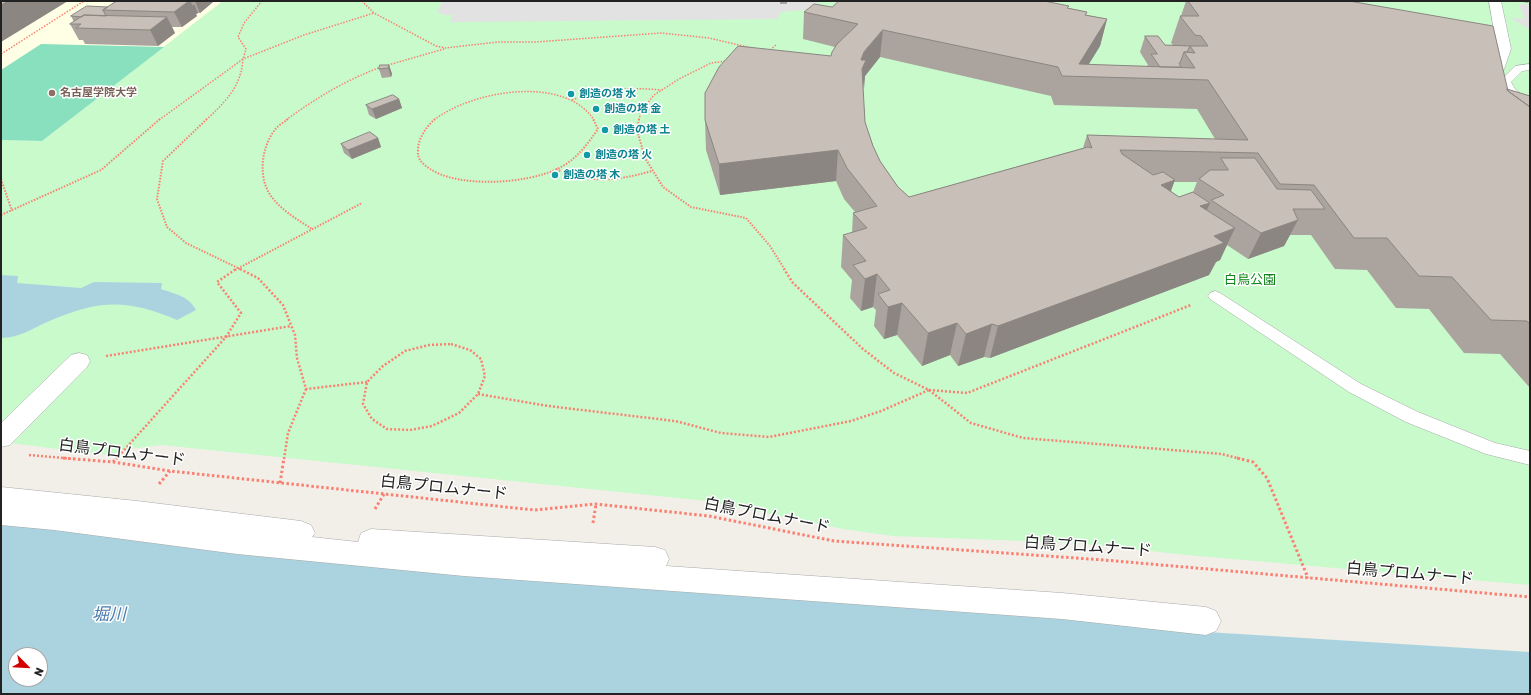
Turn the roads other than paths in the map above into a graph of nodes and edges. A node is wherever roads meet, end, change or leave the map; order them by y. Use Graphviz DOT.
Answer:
graph roads {
  1 [pos="1495,1"];
  2 [pos="1530,67"];
  3 [pos="1524,79"];
  4 [pos="1505,81"];
  5 [pos="1530,108"];
  6 [pos="1530,122"];
  7 [pos="1215,296"];
  8 [pos="79,360"];
  9 [pos="6,432"];
  10 [pos="1530,458"];
  11 [pos="1,498"];
  12 [pos="1,514"];
  13 [pos="655,559"];
  14 [pos="1206,621"];
  1 -- 6 [label="street"];
  2 -- 4 [label="lane"];
  3 -- 4 [label="lane"];
  4 -- 5 [label="lane"];
  7 -- 10 [label="lane"];
  8 -- 9 [label="street"];
  11 -- 13 [label="street"];
  12 -- 14 [label="street"];
}
